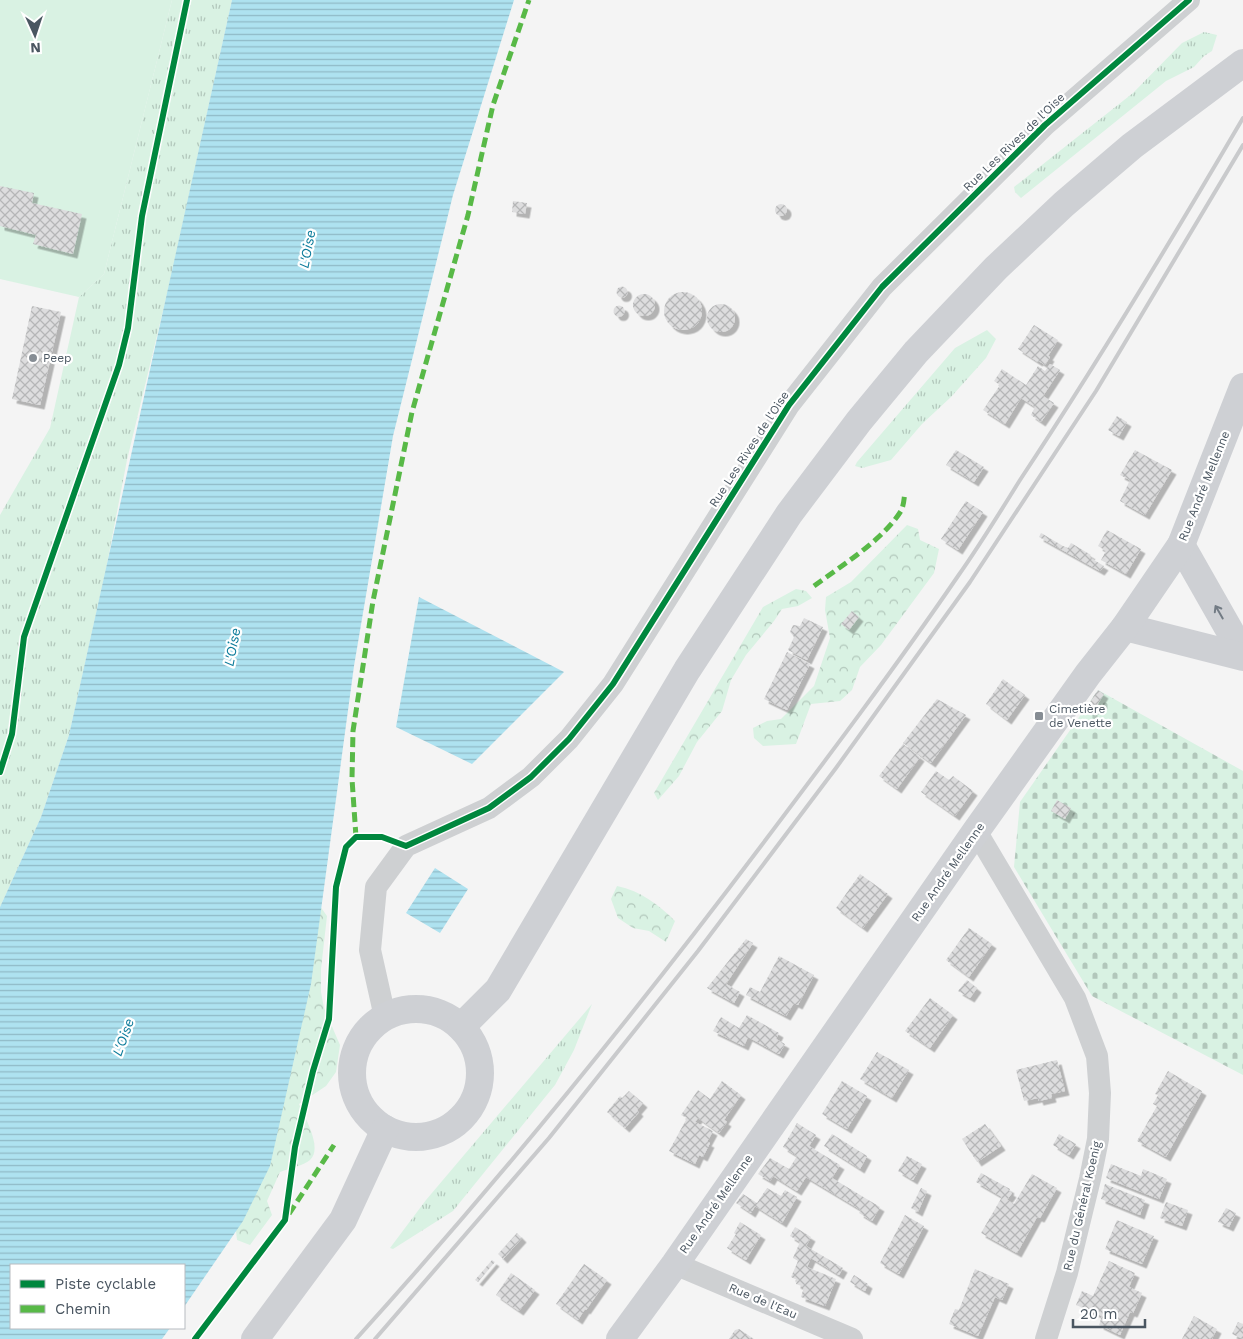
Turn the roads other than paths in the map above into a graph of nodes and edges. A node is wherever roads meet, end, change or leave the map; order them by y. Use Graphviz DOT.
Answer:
graph roads {
  1 [pos="1188,0"];
  2 [pos="1243,63"];
  3 [pos="1243,387"];
  4 [pos="1181,545"];
  5 [pos="1125,627"];
  6 [pos="1243,656"];
  7 [pos="976,832"];
  8 [pos="385,1017"];
  9 [pos="461,1027"];
  10 [pos="385,1129"];
  11 [pos="675,1264"];
  12 [pos="255,1339"];
  13 [pos="620,1339"];
  14 [pos="852,1339"];
  15 [pos="1046,1339"];
  1 -- 8 [label="street, Rue Les Rives de l'Oise"];
  2 -- 9 [label="main road"];
  3 -- 4 [label="main road, Rue André Mellenne"];
  4 -- 5 [label="main road, Rue André Mellenne"];
  6 -- 4 [label="main road, one-way"];
  5 -- 6 [label="main road"];
  5 -- 7 [label="main road, Rue André Mellenne"];
  7 -- 11 [label="main road, Rue André Mellenne"];
  7 -- 15 [label="street, Rue du Général Koenig"];
  8 -- 9 [label="main road"];
  8 -- 10 [label="main road"];
  9 -- 10 [label="main road"];
  10 -- 12 [label="main road"];
  11 -- 13 [label="main road, Rue André Mellenne"];
  11 -- 14 [label="street, Rue de l'Eau"];
}
